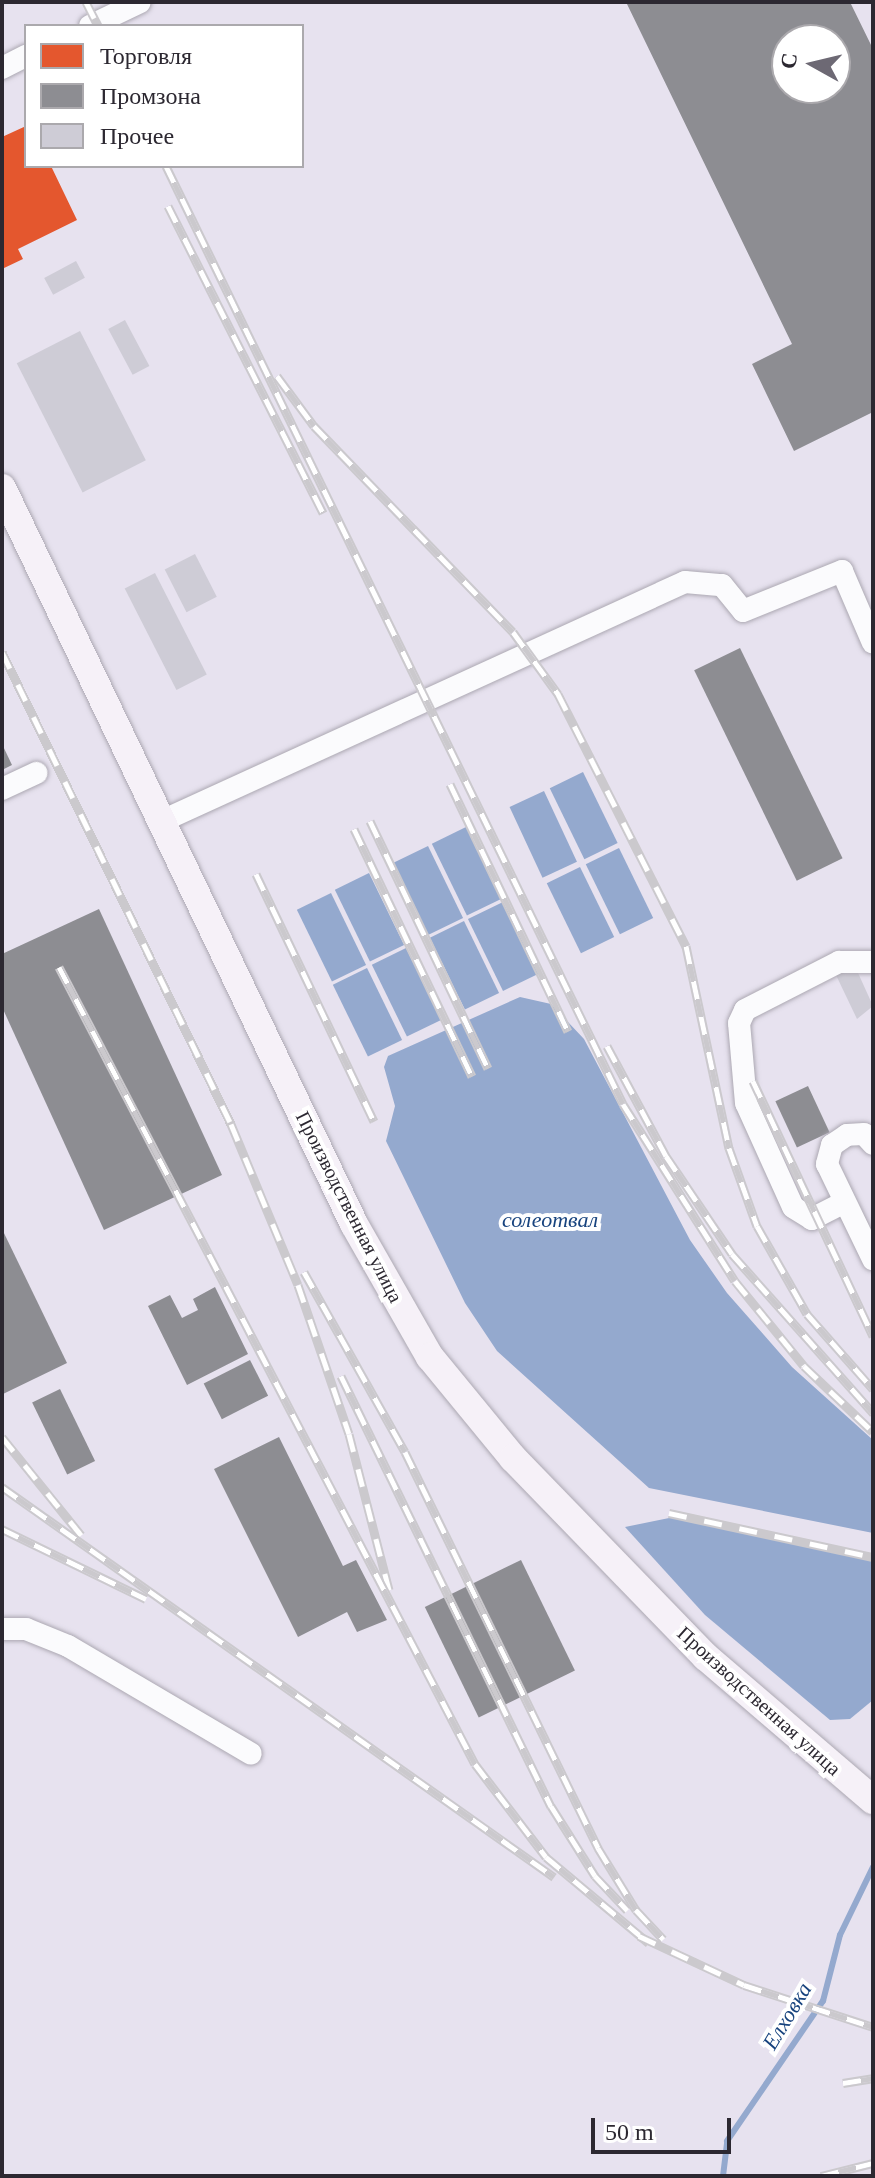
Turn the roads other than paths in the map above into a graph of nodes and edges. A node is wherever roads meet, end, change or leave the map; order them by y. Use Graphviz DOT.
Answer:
graph roads {
  1 [pos="140,2"];
  2 [pos="94,24"];
  3 [pos="24,57"];
  4 [pos="2,68"];
  5 [pos="2,488"];
  6 [pos="873,643"];
  7 [pos="37,773"];
  8 [pos="2,789"];
  9 [pos="162,821"];
  10 [pos="873,962"];
  11 [pos="873,1144"];
  12 [pos="841,1204"];
  13 [pos="873,1259"];
  14 [pos="2,1629"];
  15 [pos="251,1754"];
  16 [pos="873,1800"];
  1 -- 2 [label="street"];
  3 -- 4 [label="street"];
  5 -- 9 [label="main road, Производственная улица"];
  6 -- 9 [label="street"];
  7 -- 8 [label="street"];
  9 -- 16 [label="main road, Производственная улица"];
  10 -- 12 [label="street"];
  11 -- 12 [label="street"];
  12 -- 13 [label="street"];
  14 -- 15 [label="street"];
}
